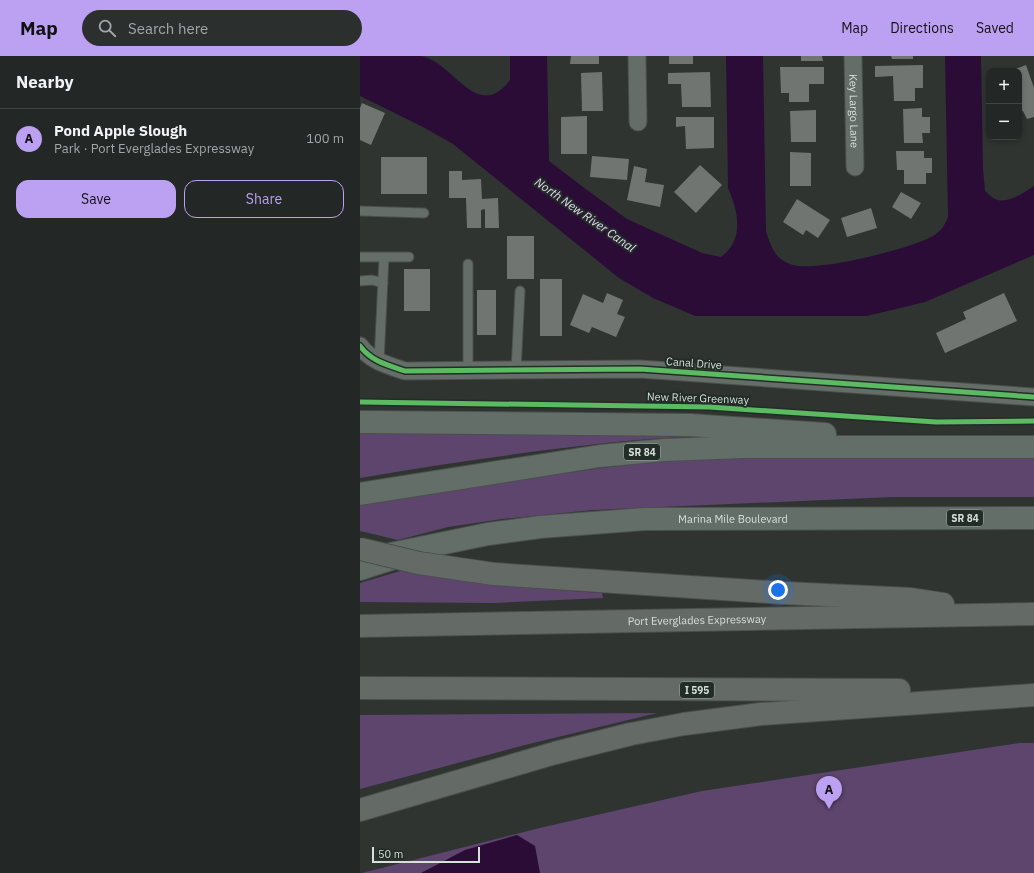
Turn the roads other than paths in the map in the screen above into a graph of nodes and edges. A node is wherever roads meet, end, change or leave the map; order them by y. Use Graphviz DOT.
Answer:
graph roads {
  1 [pos="637,56"];
  2 [pos="853,56"];
  3 [pos="638,122"];
  4 [pos="855,167"];
  5 [pos="360,211"];
  6 [pos="424,212"];
  7 [pos="360,257"];
  8 [pos="384,257"];
  9 [pos="409,257"];
  10 [pos="468,264"];
  11 [pos="360,281"];
  12 [pos="383,283"];
  13 [pos="520,291"];
  14 [pos="360,346"];
  15 [pos="379,362"];
  16 [pos="468,370"];
  17 [pos="516,370"];
  18 [pos="1034,397"];
  19 [pos="360,422"];
  20 [pos="928,447"];
  21 [pos="1034,447"];
  22 [pos="360,494"];
  23 [pos="1034,518"];
  24 [pos="434,544"];
  25 [pos="360,549"];
  26 [pos="360,560"];
  27 [pos="360,569"];
  28 [pos="993,613"];
  29 [pos="1034,614"];
  30 [pos="360,626"];
  31 [pos="360,688"];
  32 [pos="1034,691"];
  33 [pos="1034,695"];
  34 [pos="360,810"];
  1 -- 3 [label="street"];
  2 -- 4 [label="street, Key Largo Lane"];
  5 -- 6 [label="lane"];
  7 -- 8 [label="lane"];
  8 -- 9 [label="lane"];
  8 -- 12 [label="lane"];
  10 -- 16 [label="lane"];
  11 -- 12 [label="lane"];
  12 -- 15 [label="lane"];
  13 -- 17 [label="lane"];
  14 -- 15 [label="street, Canal Drive"];
  15 -- 16 [label="street, Canal Drive"];
  16 -- 17 [label="street, Canal Drive"];
  17 -- 18 [label="street, Canal Drive"];
  19 -- 20 [label="main road"];
  20 -- 21 [label="main road, SR 84"];
  20 -- 22 [label="main road, SR 84"];
  23 -- 24 [label="main road, Marina Mile Boulevard / SR 84"];
  24 -- 26 [label="main road, SR 84"];
  24 -- 27 [label="main road"];
  25 -- 28 [label="highway, bridge"];
  28 -- 29 [label="highway, Port Everglades Expressway"];
  28 -- 30 [label="highway, Port Everglades Expressway"];
  31 -- 32 [label="highway, I 595"];
  33 -- 34 [label="highway"];
}
